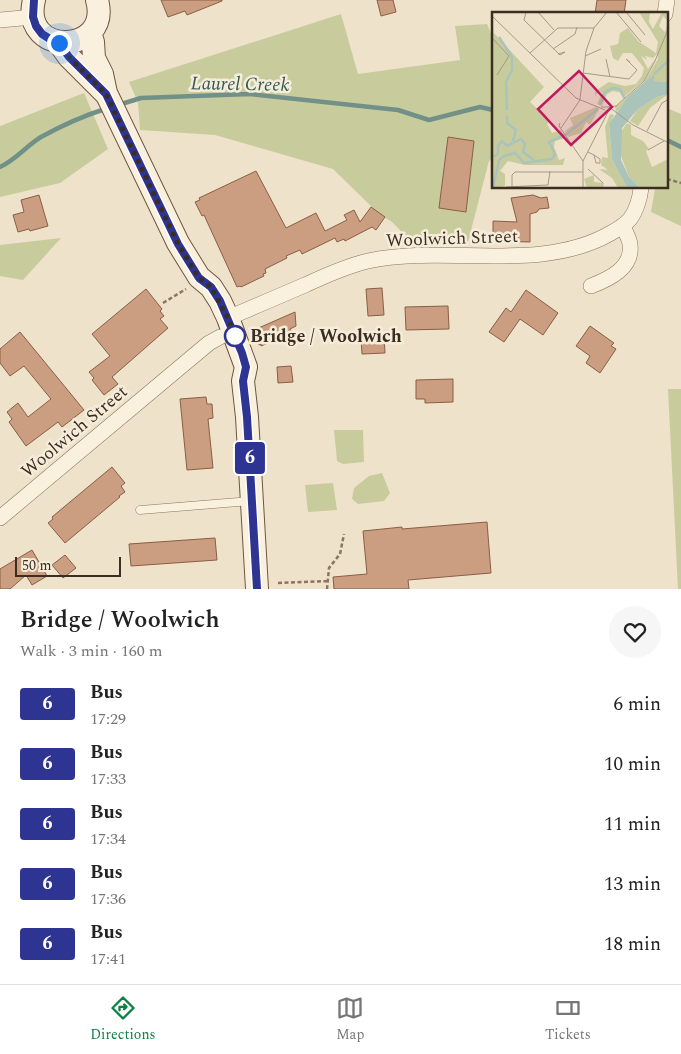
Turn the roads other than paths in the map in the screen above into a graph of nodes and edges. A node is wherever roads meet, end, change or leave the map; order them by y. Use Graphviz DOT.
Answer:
graph roads {
  1 [pos="34,8"];
  2 [pos="100,11"];
  3 [pos="0,20"];
  4 [pos="59,43"];
  5 [pos="106,94"];
  6 [pos="641,189"];
  7 [pos="623,226"];
  8 [pos="591,286"];
  9 [pos="224,327"];
  10 [pos="253,501"];
  11 [pos="140,510"];
  12 [pos="0,518"];
  13 [pos="267,586"];
  1 -- 3 [label="street"];
  1 -- 4 [label="main road"];
  2 -- 4 [label="main road"];
  2 -- 5 [label="main road"];
  4 -- 5 [label="main road"];
  5 -- 9 [label="main road"];
  6 -- 7 [label="street"];
  7 -- 8 [label="street"];
  7 -- 9 [label="street, Woolwich Street"];
  9 -- 10 [label="main road"];
  9 -- 12 [label="street, Woolwich Street"];
  10 -- 11 [label="lane"];
  10 -- 13 [label="main road"];
}
